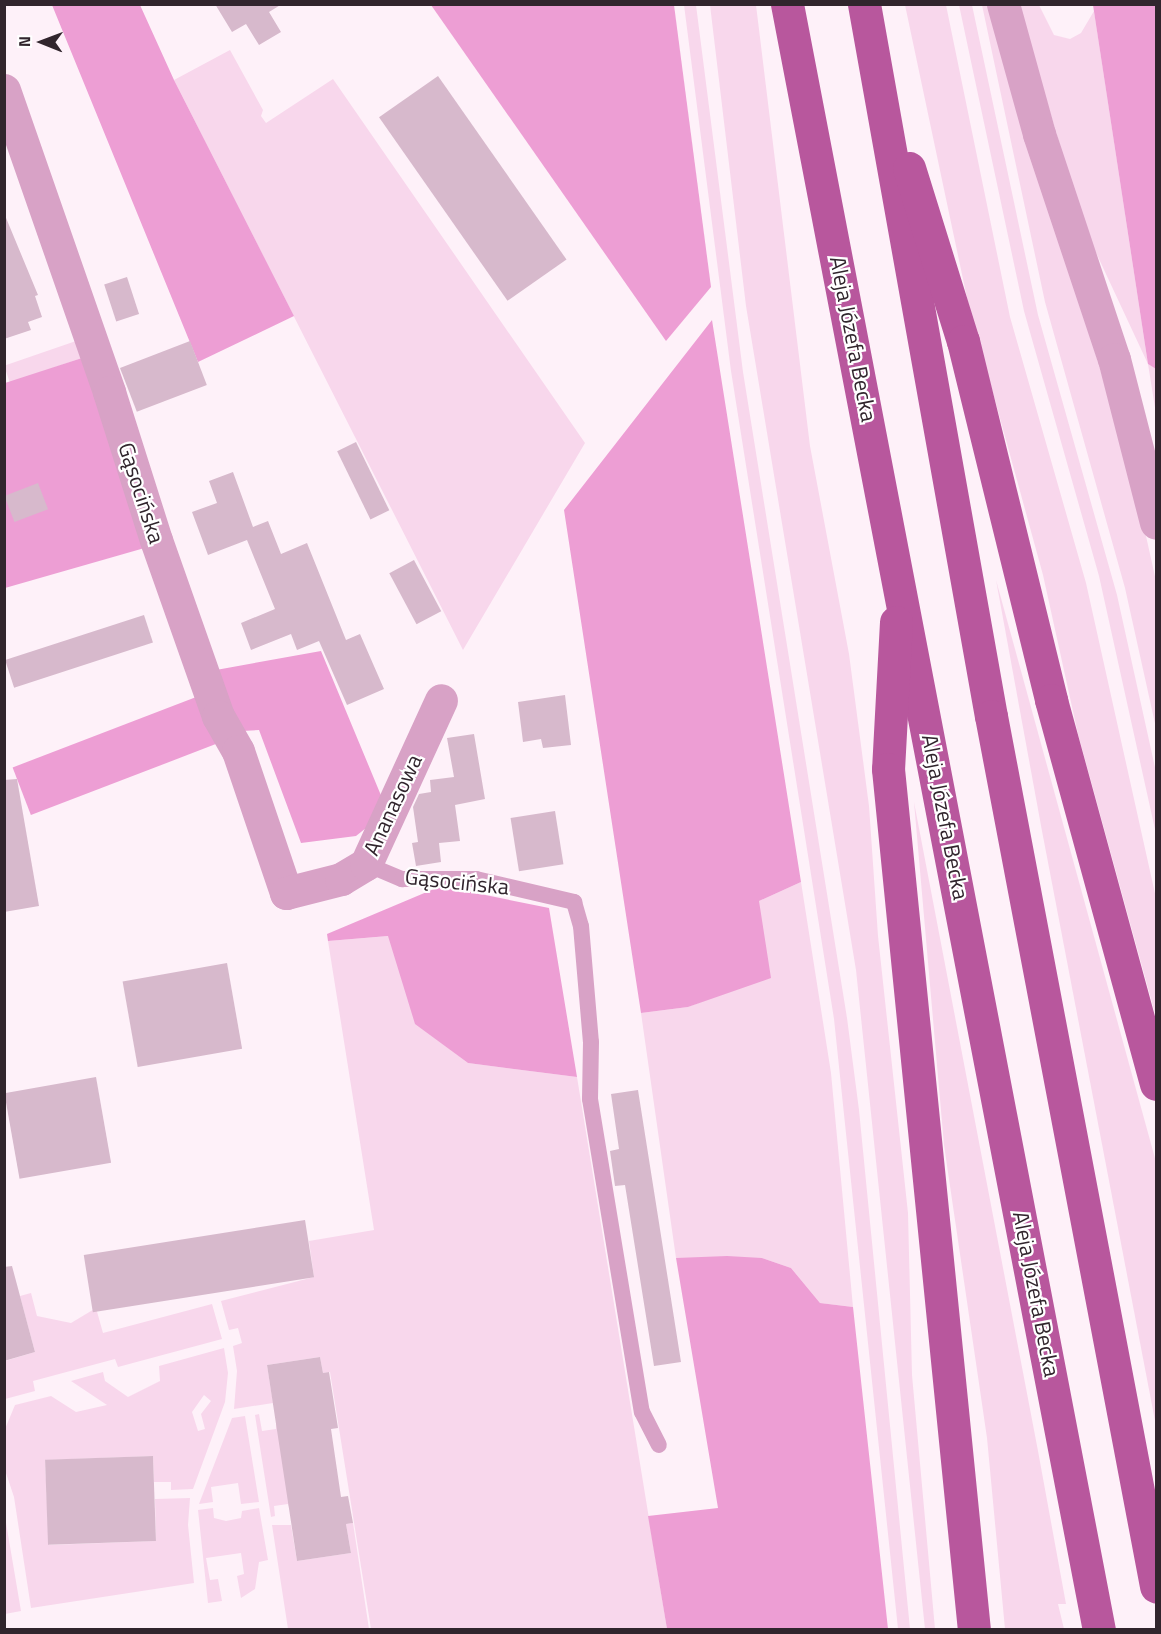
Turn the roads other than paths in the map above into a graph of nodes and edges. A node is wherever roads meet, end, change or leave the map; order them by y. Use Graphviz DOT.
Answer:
graph roads {
  1 [pos="787,4"];
  2 [pos="864,4"];
  3 [pos="1003,4"];
  4 [pos="4,90"];
  5 [pos="885,117"];
  6 [pos="1156,523"];
  7 [pos="898,569"];
  8 [pos="441,700"];
  9 [pos="366,864"];
  10 [pos="286,893"];
  11 [pos="1156,1084"];
  12 [pos="659,1445"];
  13 [pos="1156,1586"];
  14 [pos="974,1629"];
  15 [pos="1099,1629"];
  1 -- 7 [label="main road, Aleja Józefa Becka"];
  2 -- 5 [label="main road"];
  3 -- 6 [label="street"];
  4 -- 10 [label="street, Gąsocińska"];
  5 -- 11 [label="main road"];
  5 -- 13 [label="main road"];
  7 -- 14 [label="main road"];
  7 -- 15 [label="main road, Aleja Józefa Becka"];
  8 -- 9 [label="street, Ananasowa"];
  9 -- 10 [label="street, Ananasowa"];
  9 -- 12 [label="lane, Gąsocińska"];
}
